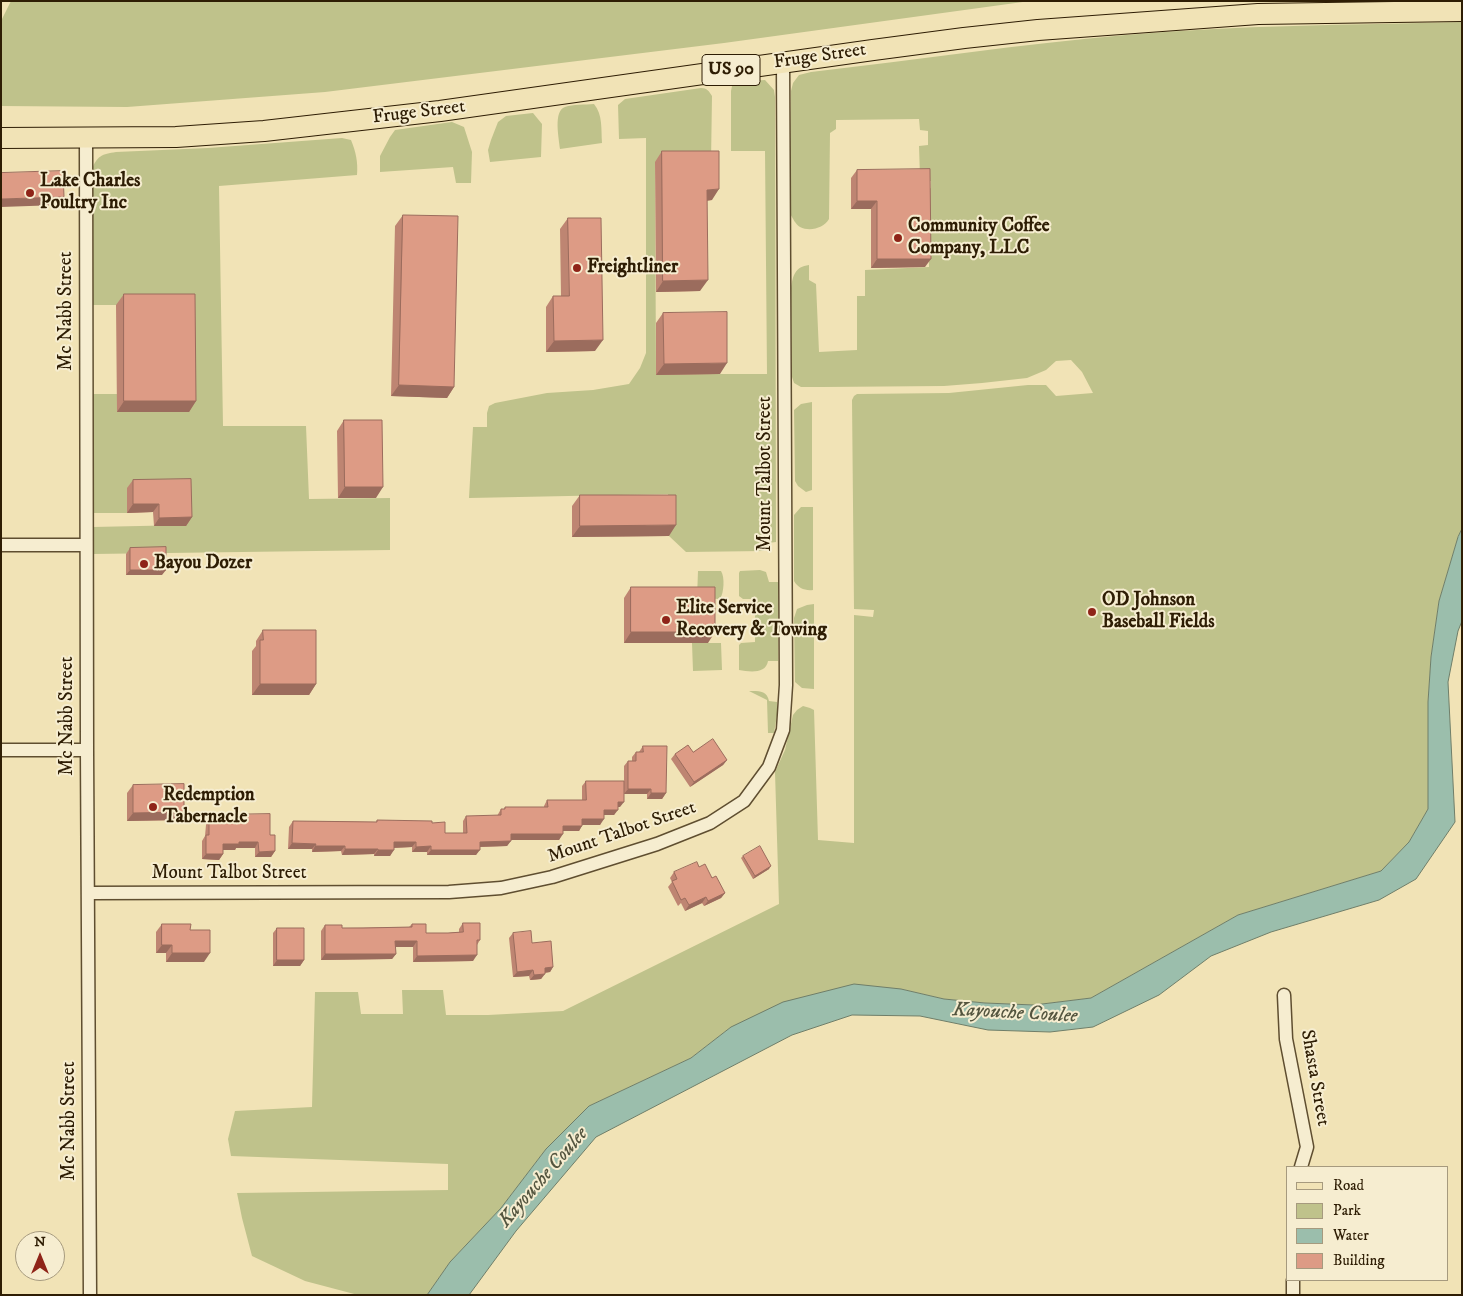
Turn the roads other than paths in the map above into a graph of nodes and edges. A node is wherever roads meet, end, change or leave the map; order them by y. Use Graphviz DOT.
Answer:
graph roads {
  1 [pos="1462,11"];
  2 [pos="783,62"];
  3 [pos="1,138"];
  4 [pos="86,138"];
  5 [pos="1,545"];
  6 [pos="86,545"];
  7 [pos="1,750"];
  8 [pos="87,750"];
  9 [pos="88,893"];
  10 [pos="1284,995"];
  11 [pos="1304,1165"];
  12 [pos="1293,1281"];
  13 [pos="90,1295"];
  14 [pos="1293,1295"];
  1 -- 2 [label="main road, Fruge Street / US 90"];
  2 -- 4 [label="main road, Fruge Street / US 90"];
  2 -- 9 [label="street, Mount Talbot Street"];
  3 -- 4 [label="main road, Fruge Street / US 90"];
  4 -- 6 [label="street, Mc Nabb Street"];
  5 -- 6 [label="street"];
  6 -- 8 [label="street, Mc Nabb Street"];
  7 -- 8 [label="street"];
  8 -- 9 [label="street, Mc Nabb Street"];
  9 -- 13 [label="street, Mc Nabb Street"];
  10 -- 11 [label="street, Shasta Street"];
  12 -- 14 [label="street"];
}
